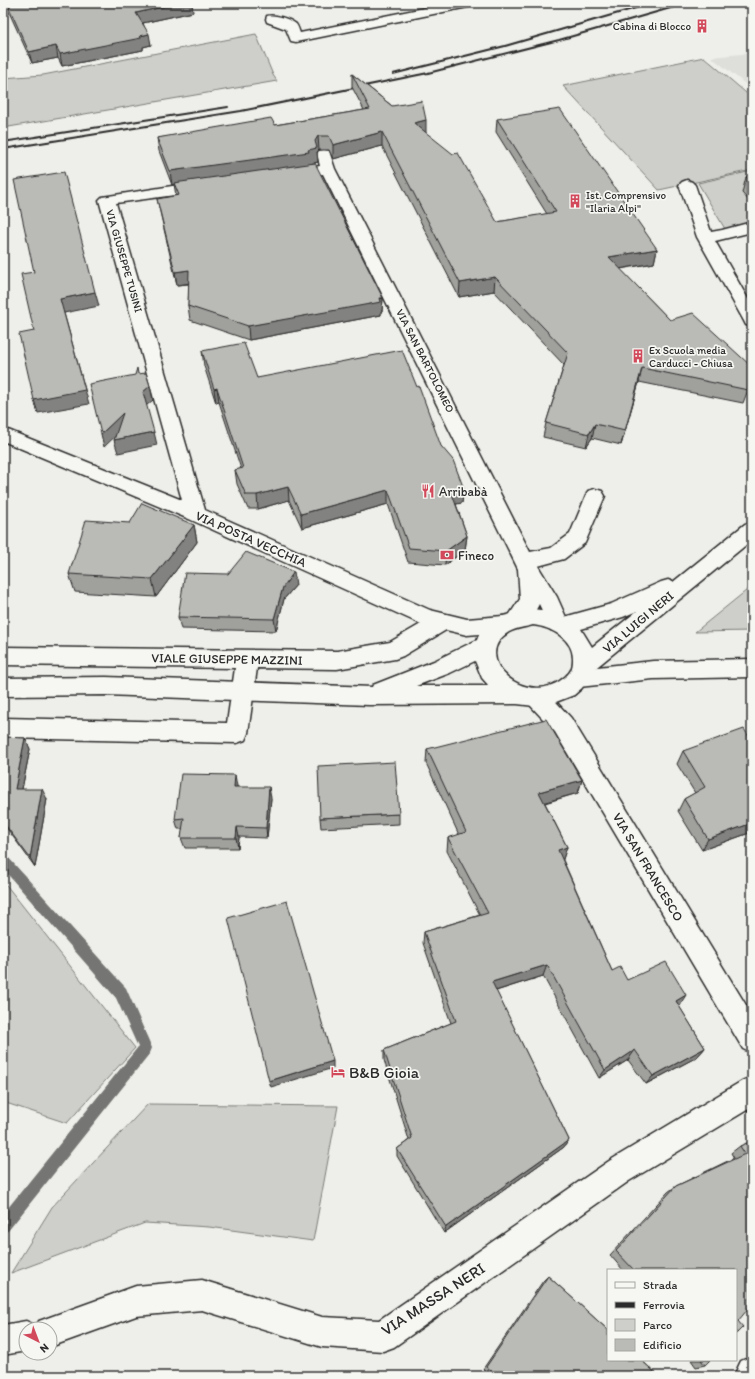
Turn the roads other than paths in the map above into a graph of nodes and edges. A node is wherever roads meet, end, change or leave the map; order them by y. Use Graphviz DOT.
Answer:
graph roads {
  1 [pos="468,3"];
  2 [pos="271,16"];
  3 [pos="273,176"];
  4 [pos="218,184"];
  5 [pos="687,185"];
  6 [pos="752,227"];
  7 [pos="705,237"];
  8 [pos="752,321"];
  9 [pos="3,434"];
  10 [pos="595,496"];
  11 [pos="196,514"];
  12 [pos="752,529"];
  13 [pos="526,564"];
  14 [pos="691,578"];
  15 [pos="510,621"];
  16 [pos="442,622"];
  17 [pos="561,625"];
  18 [pos="485,646"];
  19 [pos="3,656"];
  20 [pos="248,659"];
  21 [pos="752,668"];
  22 [pos="582,672"];
  23 [pos="3,687"];
  24 [pos="242,692"];
  25 [pos="369,696"];
  26 [pos="528,696"];
  27 [pos="3,728"];
  28 [pos="752,1040"];
  29 [pos="752,1091"];
  30 [pos="58,1329"];
  31 [pos="18,1337"];
  32 [pos="3,1340"];
  33 [pos="752,1372"];
  34 [pos="750,1376"];
  1 -- 2 [label="street"];
  3 -- 13 [label="street, VIA SAN BARTOLOMEO"];
  4 -- 11 [label="street, VIA GIUSEPPE TUSINI"];
  5 -- 7 [label="street"];
  6 -- 7 [label="street"];
  7 -- 8 [label="street"];
  9 -- 11 [label="street, VIA POSTA VECCHIA"];
  10 -- 13 [label="street"];
  11 -- 16 [label="street, VIA POSTA VECCHIA"];
  12 -- 14 [label="street, VIA LUIGI NERI"];
  13 -- 15 [label="street"];
  13 -- 17 [label="street, VIA SAN BARTOLOMEO"];
  14 -- 17 [label="street, VIA LUIGI NERI"];
  14 -- 22 [label="street, VIA LUIGI NERI"];
  15 -- 16 [label="street, VIA POSTA VECCHIA"];
  15 -- 17 [label="street"];
  15 -- 18 [label="street"];
  16 -- 20 [label="street, VIALE GIUSEPPE MAZZINI"];
  17 -- 22 [label="street"];
  18 -- 25 [label="street"];
  18 -- 26 [label="street"];
  19 -- 20 [label="street, VIALE GIUSEPPE MAZZINI"];
  20 -- 24 [label="street"];
  21 -- 22 [label="street"];
  22 -- 26 [label="street"];
  23 -- 24 [label="street"];
  24 -- 25 [label="street"];
  24 -- 27 [label="street"];
  25 -- 26 [label="street"];
  26 -- 28 [label="street, VIA SAN FRANCESCO"];
  29 -- 30 [label="street, VIA MASSA NERI"];
  31 -- 32 [label="street"];
  33 -- 34 [label="street"];
}
